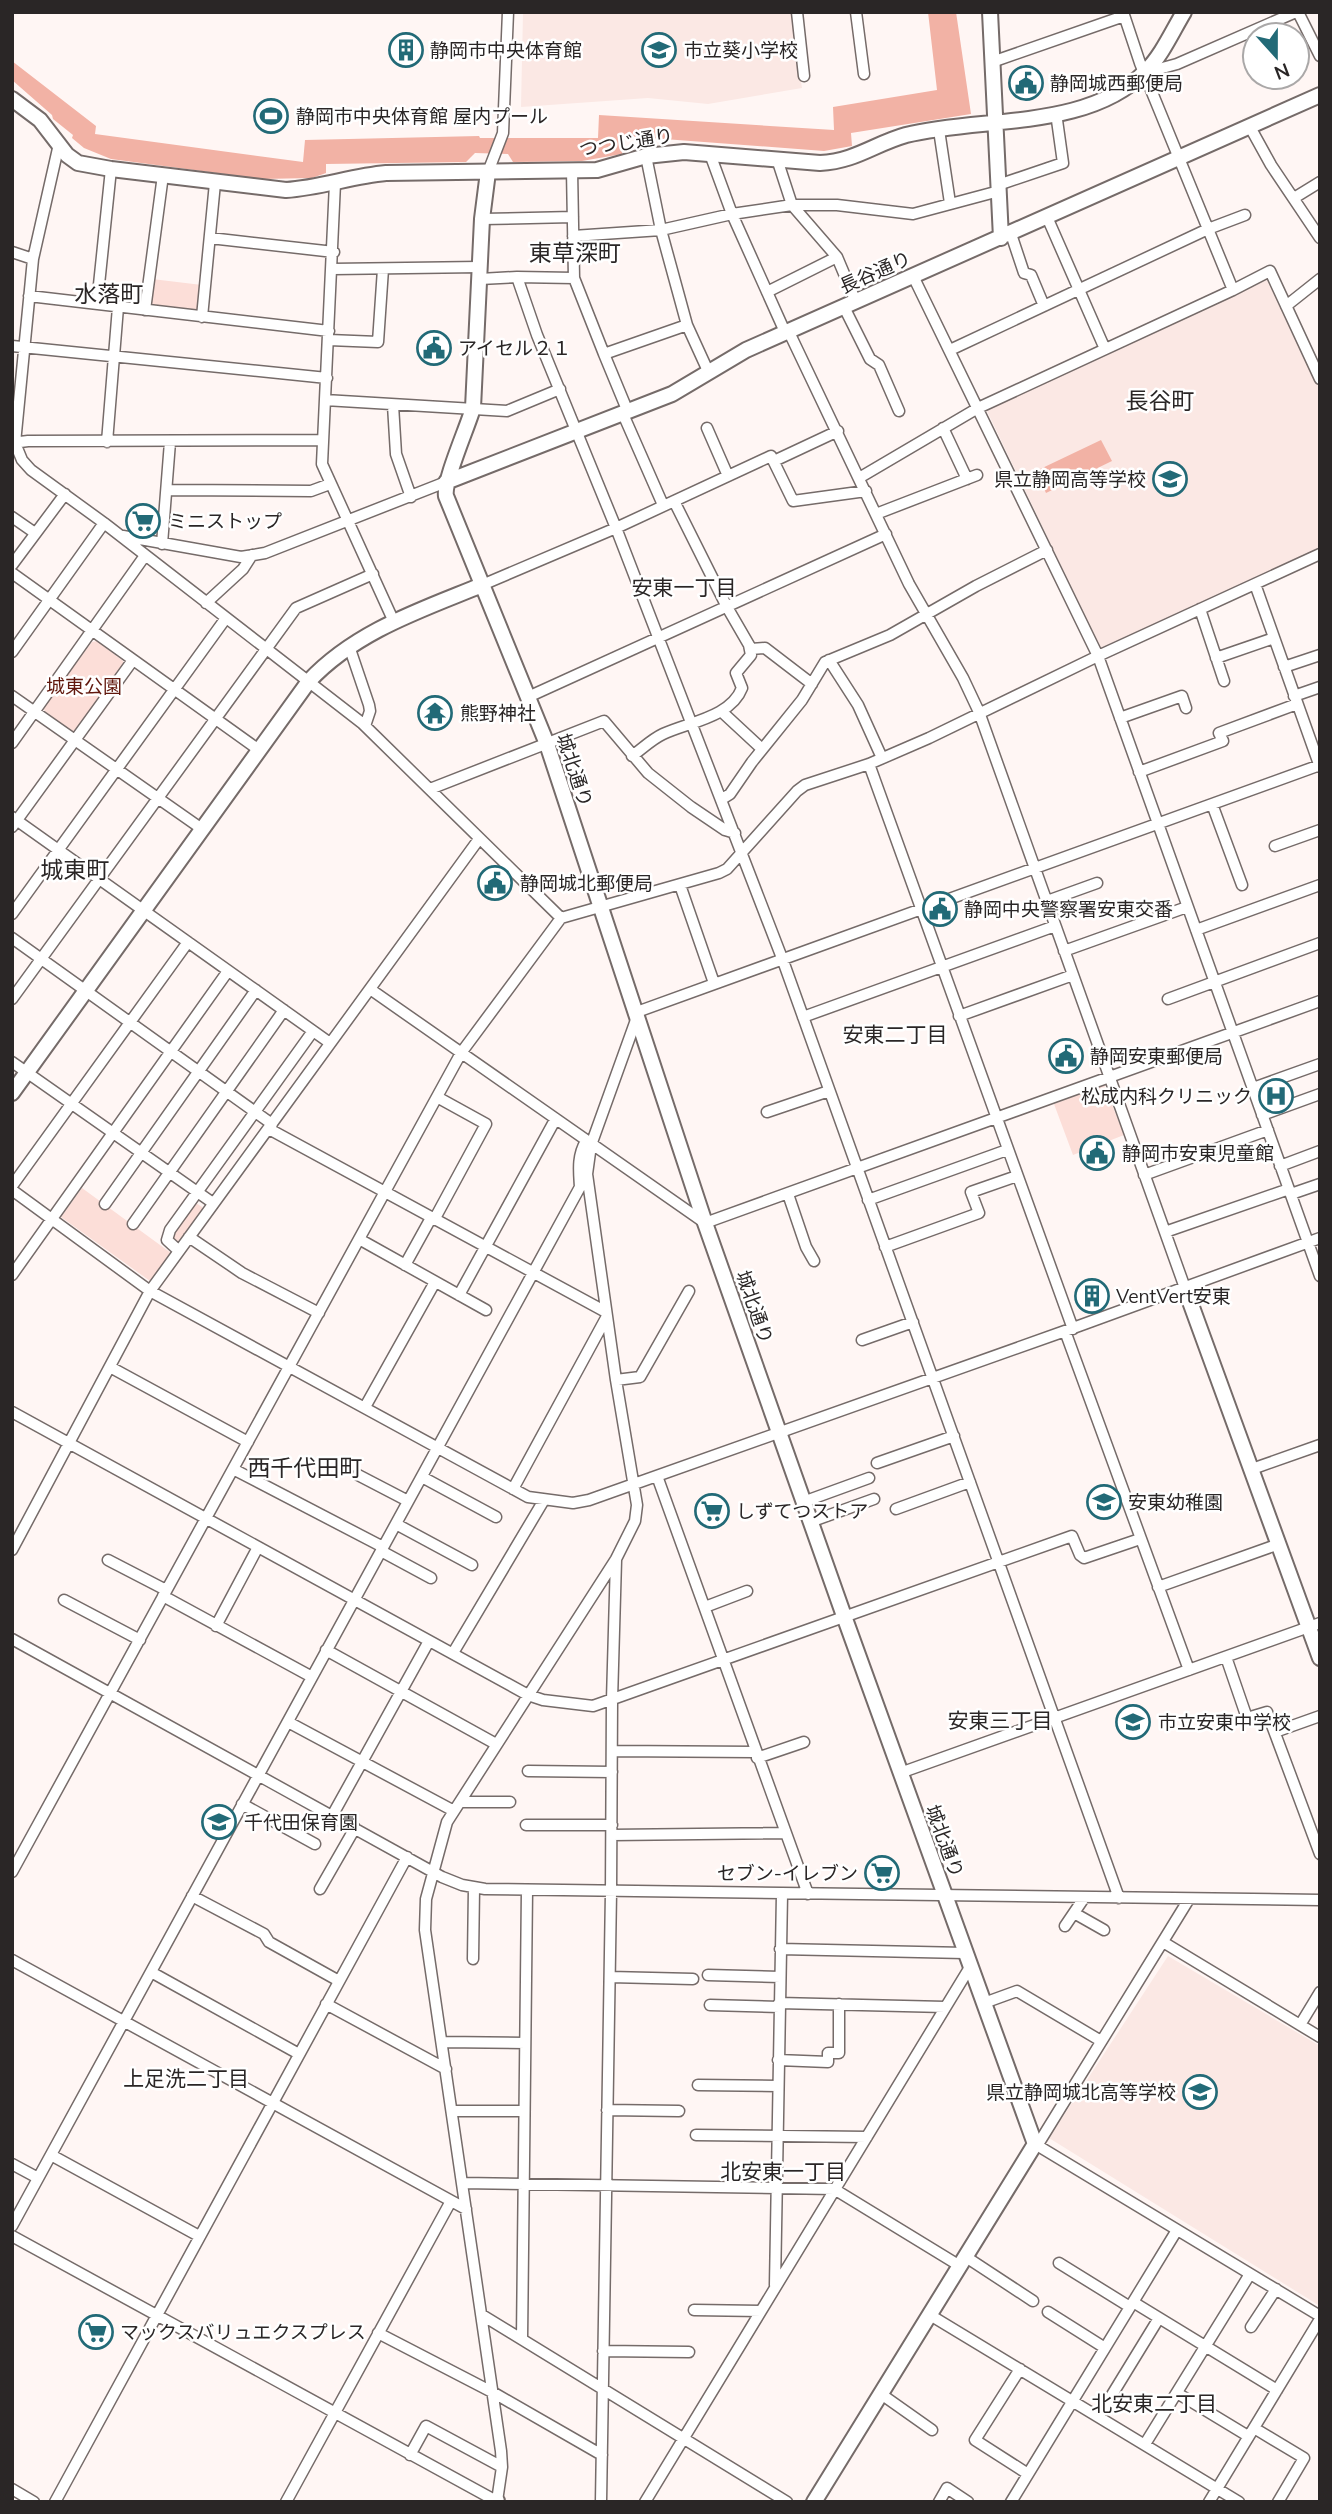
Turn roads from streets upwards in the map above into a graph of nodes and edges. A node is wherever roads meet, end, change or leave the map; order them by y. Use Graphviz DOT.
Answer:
graph roads {
  1 [pos="508,12"];
  2 [pos="797,12"];
  3 [pos="856,12"];
  4 [pos="990,12"];
  5 [pos="1184,12"];
  6 [pos="1297,12"];
  7 [pos="1124,14"];
  8 [pos="1320,56"];
  9 [pos="992,62"];
  10 [pos="1144,73"];
  11 [pos="864,74"];
  12 [pos="804,76"];
  13 [pos="1320,95"];
  14 [pos="12,99"];
  15 [pos="1056,113"];
  16 [pos="994,122"];
  17 [pos="1250,127"];
  18 [pos="939,130"];
  19 [pos="59,144"];
  20 [pos="710,154"];
  21 [pos="646,156"];
  22 [pos="1178,157"];
  23 [pos="776,159"];
  24 [pos="489,168"];
  25 [pos="111,169"];
  26 [pos="572,170"];
  27 [pos="163,176"];
  28 [pos="1320,182"];
  29 [pos="215,183"];
  30 [pos="335,183"];
  31 [pos="998,188"];
  32 [pos="1293,198"];
  33 [pos="950,203"];
  34 [pos="792,205"];
  35 [pos="733,214"];
  36 [pos="1245,215"];
  37 [pos="573,217"];
  38 [pos="1047,218"];
  39 [pos="482,219"];
  40 [pos="1208,229"];
  41 [pos="661,230"];
  42 [pos="573,236"];
  43 [pos="1006,236"];
  44 [pos="210,238"];
  45 [pos="1320,238"];
  46 [pos="12,252"];
  47 [pos="334,252"];
  48 [pos="837,257"];
  49 [pos="33,259"];
  50 [pos="383,269"];
  51 [pos="333,270"];
  52 [pos="480,273"];
  53 [pos="914,276"];
  54 [pos="517,277"];
  55 [pos="574,278"];
  56 [pos="1320,279"];
  57 [pos="1078,289"];
  58 [pos="1233,290"];
  59 [pos="767,292"];
  60 [pos="29,296"];
  61 [pos="97,304"];
  62 [pos="850,304"];
  63 [pos="1044,306"];
  64 [pos="1286,306"];
  65 [pos="118,307"];
  66 [pos="145,310"];
  67 [pos="202,317"];
  68 [pos="687,325"];
  69 [pos="786,331"];
  70 [pos="329,335"];
  71 [pos="12,346"];
  72 [pos="26,347"];
  73 [pos="1105,349"];
  74 [pos="950,350"];
  75 [pos="604,354"];
  76 [pos="113,356"];
  77 [pos="1317,367"];
  78 [pos="708,371"];
  79 [pos="327,379"];
  80 [pos="1320,379"];
  81 [pos="560,389"];
  82 [pos="325,400"];
  83 [pos="393,405"];
  84 [pos="473,408"];
  85 [pos="978,408"];
  86 [pos="899,411"];
  87 [pos="625,413"];
  88 [pos="707,428"];
  89 [pos="943,428"];
  90 [pos="838,431"];
  91 [pos="578,432"];
  92 [pos="323,440"];
  93 [pos="107,442"];
  94 [pos="170,442"];
  95 [pos="13,444"];
  96 [pos="774,461"];
  97 [pos="727,476"];
  98 [pos="859,478"];
  99 [pos="446,482"];
  100 [pos="330,484"];
  101 [pos="168,490"];
  102 [pos="866,491"];
  103 [pos="65,494"];
  104 [pos="411,496"];
  105 [pos="674,501"];
  106 [pos="663,505"];
  107 [pos="876,514"];
  108 [pos="12,517"];
  109 [pos="348,521"];
  110 [pos="103,523"];
  111 [pos="616,528"];
  112 [pos="36,533"];
  113 [pos="886,534"];
  114 [pos="119,536"];
  115 [pos="162,544"];
  116 [pos="1047,550"];
  117 [pos="1320,554"];
  118 [pos="252,555"];
  119 [pos="144,557"];
  120 [pos="12,565"];
  121 [pos="12,573"];
  122 [pos="373,574"];
  123 [pos="1255,583"];
  124 [pos="482,585"];
  125 [pos="49,600"];
  126 [pos="206,603"];
  127 [pos="727,607"];
  128 [pos="1200,609"];
  129 [pos="925,615"];
  130 [pos="226,618"];
  131 [pos="394,622"];
  132 [pos="92,631"];
  133 [pos="658,638"];
  134 [pos="1274,638"];
  135 [pos="349,646"];
  136 [pos="265,648"];
  137 [pos="751,649"];
  138 [pos="12,652"];
  139 [pos="1320,655"];
  140 [pos="1098,656"];
  141 [pos="1216,657"];
  142 [pos="133,660"];
  143 [pos="830,660"];
  144 [pos="1284,667"];
  145 [pos="309,681"];
  146 [pos="1224,681"];
  147 [pos="812,684"];
  148 [pos="1320,687"];
  149 [pos="174,690"];
  150 [pos="12,696"];
  151 [pos="528,697"];
  152 [pos="1296,700"];
  153 [pos="1186,708"];
  154 [pos="721,711"];
  155 [pos="35,712"];
  156 [pos="979,712"];
  157 [pos="1120,718"];
  158 [pos="216,719"];
  159 [pos="692,723"];
  160 [pos="365,726"];
  161 [pos="75,740"];
  162 [pos="12,743"];
  163 [pos="547,744"];
  164 [pos="762,749"];
  165 [pos="259,750"];
  166 [pos="632,756"];
  167 [pos="883,758"];
  168 [pos="869,764"];
  169 [pos="1320,766"];
  170 [pos="117,769"];
  171 [pos="1139,772"];
  172 [pos="430,789"];
  173 [pos="158,798"];
  174 [pos="722,799"];
  175 [pos="1212,804"];
  176 [pos="14,822"];
  177 [pos="1158,824"];
  178 [pos="202,828"];
  179 [pos="1320,830"];
  180 [pos="735,833"];
  181 [pos="479,839"];
  182 [pos="1275,846"];
  183 [pos="58,850"];
  184 [pos="743,852"];
  185 [pos="1035,866"];
  186 [pos="99,879"];
  187 [pos="1097,883"];
  188 [pos="680,885"];
  189 [pos="1242,885"];
  190 [pos="1320,885"];
  191 [pos="1047,901"];
  192 [pos="1187,907"];
  193 [pos="600,908"];
  194 [pos="920,908"];
  195 [pos="144,911"];
  196 [pos="12,914"];
  197 [pos="561,918"];
  198 [pos="1055,926"];
  199 [pos="1196,930"];
  200 [pos="12,938"];
  201 [pos="188,942"];
  202 [pos="1320,943"];
  203 [pos="1064,951"];
  204 [pos="782,958"];
  205 [pos="41,959"];
  206 [pos="942,968"];
  207 [pos="228,971"];
  208 [pos="1073,975"];
  209 [pos="1214,982"];
  210 [pos="715,983"];
  211 [pos="370,989"];
  212 [pos="256,990"];
  213 [pos="85,991"];
  214 [pos="12,999"];
  215 [pos="1168,999"];
  216 [pos="1320,1001"];
  217 [pos="284,1010"];
  218 [pos="635,1016"];
  219 [pos="959,1016"];
  220 [pos="803,1017"];
  221 [pos="130,1023"];
  222 [pos="313,1031"];
  223 [pos="1232,1032"];
  224 [pos="330,1043"];
  225 [pos="170,1051"];
  226 [pos="461,1054"];
  227 [pos="12,1062"];
  228 [pos="1320,1064"];
  229 [pos="198,1071"];
  230 [pos="27,1073"];
  231 [pos="1108,1077"];
  232 [pos="1252,1088"];
  233 [pos="227,1091"];
  234 [pos="830,1091"];
  235 [pos="12,1093"];
  236 [pos="1320,1094"];
  237 [pos="437,1097"];
  238 [pos="71,1103"];
  239 [pos="255,1112"];
  240 [pos="767,1112"];
  241 [pos="1262,1115"];
  242 [pos="555,1119"];
  243 [pos="996,1119"];
  244 [pos="270,1126"];
  245 [pos="1268,1130"];
  246 [pos="112,1132"];
  247 [pos="588,1143"];
  248 [pos="1007,1150"];
  249 [pos="1320,1151"];
  250 [pos="141,1153"];
  251 [pos="1280,1166"];
  252 [pos="857,1168"];
  253 [pos="170,1172"];
  254 [pos="1144,1175"];
  255 [pos="1017,1176"];
  256 [pos="1320,1184"];
  257 [pos="12,1188"];
  258 [pos="1290,1191"];
  259 [pos="197,1192"];
  260 [pos="384,1192"];
  261 [pos="788,1194"];
  262 [pos="869,1200"];
  263 [pos="213,1203"];
  264 [pos="105,1204"];
  265 [pos="433,1219"];
  266 [pos="50,1220"];
  267 [pos="705,1223"];
  268 [pos="133,1224"];
  269 [pos="1165,1232"];
  270 [pos="189,1237"];
  271 [pos="1320,1238"];
  272 [pos="359,1240"];
  273 [pos="1308,1242"];
  274 [pos="485,1247"];
  275 [pos="886,1247"];
  276 [pos="178,1251"];
  277 [pos="814,1261"];
  278 [pos="405,1265"];
  279 [pos="533,1273"];
  280 [pos="12,1275"];
  281 [pos="1320,1276"];
  282 [pos="435,1282"];
  283 [pos="1185,1288"];
  284 [pos="150,1291"];
  285 [pos="689,1291"];
  286 [pos="459,1295"];
  287 [pos="486,1310"];
  288 [pos="319,1313"];
  289 [pos="606,1315"];
  290 [pos="913,1322"];
  291 [pos="1069,1330"];
  292 [pos="862,1340"];
  293 [pos="288,1366"];
  294 [pos="110,1367"];
  295 [pos="933,1377"];
  296 [pos="616,1380"];
  297 [pos="365,1408"];
  298 [pos="12,1412"];
  299 [pos="778,1433"];
  300 [pos="954,1436"];
  301 [pos="248,1442"];
  302 [pos="70,1444"];
  303 [pos="1320,1445"];
  304 [pos="438,1448"];
  305 [pos="877,1463"];
  306 [pos="233,1469"];
  307 [pos="1252,1469"];
  308 [pos="358,1475"];
  309 [pos="657,1476"];
  310 [pos="422,1477"];
  311 [pos="869,1478"];
  312 [pos="970,1482"];
  313 [pos="632,1485"];
  314 [pos="513,1489"];
  315 [pos="874,1499"];
  316 [pos="544,1500"];
  317 [pos="408,1501"];
  318 [pos="803,1502"];
  319 [pos="896,1509"];
  320 [pos="496,1517"];
  321 [pos="206,1518"];
  322 [pos="810,1522"];
  323 [pos="396,1524"];
  324 [pos="1140,1539"];
  325 [pos="1279,1544"];
  326 [pos="258,1547"];
  327 [pos="382,1549"];
  328 [pos="12,1550"];
  329 [pos="616,1559"];
  330 [pos="108,1560"];
  331 [pos="998,1562"];
  332 [pos="471,1565"];
  333 [pos="431,1578"];
  334 [pos="1158,1587"];
  335 [pos="747,1591"];
  336 [pos="165,1593"];
  337 [pos="64,1600"];
  338 [pos="354,1600"];
  339 [pos="705,1607"];
  340 [pos="844,1616"];
  341 [pos="1314,1625"];
  342 [pos="216,1626"];
  343 [pos="12,1639"];
  344 [pos="140,1640"];
  345 [pos="429,1641"];
  346 [pos="326,1650"];
  347 [pos="453,1653"];
  348 [pos="1226,1657"];
  349 [pos="1320,1658"];
  350 [pos="723,1660"];
  351 [pos="1189,1670"];
  352 [pos="312,1677"];
  353 [pos="401,1691"];
  354 [pos="111,1693"];
  355 [pos="528,1695"];
  356 [pos="612,1700"];
  357 [pos="1320,1716"];
  358 [pos="1055,1719"];
  359 [pos="288,1722"];
  360 [pos="1275,1732"];
  361 [pos="804,1742"];
  362 [pos="496,1744"];
  363 [pos="612,1751"];
  364 [pos="756,1755"];
  365 [pos="362,1762"];
  366 [pos="528,1771"];
  367 [pos="612,1772"];
  368 [pos="900,1773"];
  369 [pos="258,1774"];
  370 [pos="460,1802"];
  371 [pos="510,1802"];
  372 [pos="242,1804"];
  373 [pos="454,1811"];
  374 [pos="332,1816"];
  375 [pos="526,1825"];
  376 [pos="355,1828"];
  377 [pos="612,1830"];
  378 [pos="785,1833"];
  379 [pos="315,1844"];
  380 [pos="1320,1854"];
  381 [pos="407,1857"];
  382 [pos="12,1872"];
  383 [pos="433,1872"];
  384 [pos="474,1888"];
  385 [pos="320,1889"];
  386 [pos="527,1890"];
  387 [pos="611,1892"];
  388 [pos="782,1894"];
  389 [pos="808,1894"];
  390 [pos="192,1896"];
  391 [pos="944,1896"];
  392 [pos="1084,1898"];
  393 [pos="1119,1898"];
  394 [pos="1189,1899"];
  395 [pos="1320,1900"];
  396 [pos="1074,1913"];
  397 [pos="1065,1926"];
  398 [pos="1104,1930"];
  399 [pos="1163,1942"];
  400 [pos="780,1949"];
  401 [pos="473,1959"];
  402 [pos="12,1960"];
  403 [pos="967,1960"];
  404 [pos="151,1972"];
  405 [pos="708,1975"];
  406 [pos="610,1977"];
  407 [pos="780,1977"];
  408 [pos="693,1979"];
  409 [pos="339,1981"];
  410 [pos="1320,1992"];
  411 [pos="984,2003"];
  412 [pos="326,2004"];
  413 [pos="839,2004"];
  414 [pos="710,2005"];
  415 [pos="779,2005"];
  416 [pos="945,2007"];
  417 [pos="123,2021"];
  418 [pos="1300,2025"];
  419 [pos="1320,2037"];
  420 [pos="1101,2041"];
  421 [pos="442,2042"];
  422 [pos="525,2043"];
  423 [pos="299,2054"];
  424 [pos="778,2060"];
  425 [pos="446,2069"];
  426 [pos="698,2085"];
  427 [pos="777,2086"];
  428 [pos="274,2103"];
  429 [pos="607,2110"];
  430 [pos="452,2111"];
  431 [pos="524,2111"];
  432 [pos="679,2111"];
  433 [pos="696,2135"];
  434 [pos="776,2135"];
  435 [pos="867,2137"];
  436 [pos="1036,2145"];
  437 [pos="51,2155"];
  438 [pos="12,2164"];
  439 [pos="38,2178"];
  440 [pos="462,2183"];
  441 [pos="523,2184"];
  442 [pos="605,2185"];
  443 [pos="775,2188"];
  444 [pos="834,2189"];
  445 [pos="450,2201"];
  446 [pos="466,2209"];
  447 [pos="12,2226"];
  448 [pos="1177,2230"];
  449 [pos="12,2236"];
  450 [pos="199,2236"];
  451 [pos="963,2262"];
  452 [pos="1059,2263"];
  453 [pos="1250,2274"];
  454 [pos="775,2288"];
  455 [pos="1276,2289"];
  456 [pos="1033,2301"];
  457 [pos="1132,2305"];
  458 [pos="694,2310"];
  459 [pos="761,2311"];
  460 [pos="1048,2312"];
  461 [pos="157,2315"];
  462 [pos="482,2315"];
  463 [pos="930,2315"];
  464 [pos="1320,2317"];
  465 [pos="1159,2318"];
  466 [pos="1251,2327"];
  467 [pos="378,2333"];
  468 [pos="522,2339"];
  469 [pos="1206,2347"];
  470 [pos="1105,2348"];
  471 [pos="603,2351"];
  472 [pos="689,2352"];
  473 [pos="1020,2369"];
  474 [pos="603,2388"];
  475 [pos="1277,2389"];
  476 [pos="494,2393"];
  477 [pos="1177,2393"];
  478 [pos="881,2394"];
  479 [pos="1073,2400"];
  480 [pos="334,2413"];
  481 [pos="1099,2416"];
  482 [pos="932,2430"];
  483 [pos="1251,2432"];
  484 [pos="683,2437"];
  485 [pos="1145,2444"];
  486 [pos="410,2455"];
  487 [pos="601,2455"];
  488 [pos="502,2467"];
  489 [pos="1028,2474"];
  490 [pos="1217,2488"];
  491 [pos="12,2490"];
  492 [pos="1013,2498"];
  493 [pos="34,2502"];
  494 [pos="55,2502"];
  495 [pos="286,2502"];
  496 [pos="497,2502"];
  497 [pos="601,2502"];
  498 [pos="645,2502"];
  499 [pos="787,2502"];
  500 [pos="814,2502"];
  501 [pos="939,2502"];
  502 [pos="968,2502"];
  503 [pos="1027,2502"];
  504 [pos="1209,2502"];
  505 [pos="1239,2502"];
  506 [pos="1278,2502"];
  1 -- 24 [label="street"];
  2 -- 12 [label="street"];
  3 -- 11 [label="street"];
  4 -- 9 [label="street"];
  5 -- 10 [label="street, つつじ通り"];
  6 -- 8 [label="street"];
  6 -- 10 [label="street"];
  7 -- 9 [label="street"];
  7 -- 10 [label="street"];
  9 -- 16 [label="street"];
  10 -- 15 [label="street, つつじ通り"];
  10 -- 22 [label="street"];
  13 -- 17 [label="street, 長谷通り"];
  14 -- 19 [label="street, つつじ通り"];
  15 -- 16 [label="street, つつじ通り"];
  15 -- 31 [label="street"];
  16 -- 18 [label="street, つつじ通り"];
  16 -- 31 [label="street"];
  17 -- 22 [label="street, 長谷通り"];
  17 -- 32 [label="street"];
  18 -- 23 [label="street, つつじ通り"];
  18 -- 33 [label="street"];
  19 -- 25 [label="street, つつじ通り"];
  19 -- 49 [label="street"];
  20 -- 21 [label="street, つつじ通り"];
  20 -- 23 [label="street, つつじ通り"];
  20 -- 35 [label="street"];
  21 -- 26 [label="street, つつじ通り"];
  21 -- 41 [label="street"];
  22 -- 38 [label="street, 長谷通り"];
  22 -- 40 [label="street"];
  23 -- 34 [label="street"];
  24 -- 26 [label="street, つつじ通り"];
  24 -- 30 [label="street, つつじ通り"];
  24 -- 39 [label="street"];
  25 -- 27 [label="street, つつじ通り"];
  25 -- 61 [label="street"];
  26 -- 37 [label="street"];
  27 -- 29 [label="street, つつじ通り"];
  27 -- 66 [label="street"];
  28 -- 32 [label="street"];
  29 -- 30 [label="street, つつじ通り"];
  29 -- 44 [label="street"];
  30 -- 47 [label="street"];
  31 -- 33 [label="street"];
  31 -- 43 [label="street"];
  32 -- 45 [label="street"];
  33 -- 34 [label="street"];
  34 -- 35 [label="street"];
  34 -- 48 [label="street"];
  35 -- 41 [label="street"];
  35 -- 59 [label="street"];
  36 -- 40 [label="street"];
  37 -- 39 [label="street"];
  37 -- 42 [label="street"];
  38 -- 43 [label="street, 長谷通り"];
  38 -- 57 [label="street"];
  39 -- 52 [label="street"];
  40 -- 57 [label="street"];
  40 -- 58 [label="street"];
  41 -- 42 [label="street"];
  41 -- 68 [label="street"];
  42 -- 55 [label="street"];
  43 -- 53 [label="street, 長谷通り"];
  43 -- 63 [label="street"];
  44 -- 47 [label="street"];
  44 -- 67 [label="street"];
  46 -- 49 [label="street"];
  47 -- 51 [label="street"];
  48 -- 59 [label="street"];
  48 -- 62 [label="street"];
  49 -- 60 [label="street"];
  50 -- 51 [label="street"];
  50 -- 52 [label="street"];
  50 -- 70 [label="street"];
  51 -- 70 [label="street"];
  52 -- 54 [label="street"];
  52 -- 84 [label="street"];
  53 -- 62 [label="street, 長谷通り"];
  53 -- 74 [label="street"];
  54 -- 55 [label="street"];
  54 -- 81 [label="street"];
  55 -- 75 [label="street"];
  56 -- 64 [label="street"];
  57 -- 63 [label="street"];
  57 -- 73 [label="street"];
  58 -- 64 [label="street"];
  58 -- 73 [label="street"];
  59 -- 69 [label="street"];
  60 -- 61 [label="street"];
  60 -- 72 [label="street"];
  61 -- 65 [label="street"];
  62 -- 69 [label="street, 長谷通り"];
  62 -- 86 [label="street"];
  63 -- 74 [label="street"];
  64 -- 77 [label="street"];
  65 -- 66 [label="street"];
  65 -- 76 [label="street"];
  66 -- 67 [label="street"];
  67 -- 70 [label="street"];
  68 -- 75 [label="street"];
  68 -- 78 [label="street"];
  69 -- 78 [label="street, 長谷通り"];
  69 -- 90 [label="street"];
  70 -- 79 [label="street"];
  71 -- 72 [label="street"];
  72 -- 76 [label="street"];
  72 -- 95 [label="street"];
  73 -- 85 [label="street"];
  74 -- 85 [label="street"];
  75 -- 87 [label="street"];
  76 -- 79 [label="street"];
  76 -- 93 [label="street"];
  77 -- 80 [label="street"];
  78 -- 87 [label="street, 長谷通り"];
  79 -- 82 [label="street"];
  81 -- 84 [label="street"];
  81 -- 91 [label="street"];
  82 -- 83 [label="street"];
  82 -- 92 [label="street"];
  83 -- 84 [label="street"];
  83 -- 104 [label="street"];
  84 -- 99 [label="street"];
  85 -- 89 [label="street"];
  85 -- 116 [label="street"];
  87 -- 91 [label="street, 長谷通り"];
  87 -- 106 [label="street"];
  88 -- 97 [label="street"];
  89 -- 98 [label="street"];
  89 -- 107 [label="street"];
  90 -- 96 [label="street"];
  90 -- 98 [label="street"];
  91 -- 99 [label="street, 長谷通り"];
  91 -- 111 [label="street"];
  92 -- 94 [label="street"];
  92 -- 100 [label="street"];
  93 -- 94 [label="street"];
  93 -- 95 [label="street"];
  94 -- 101 [label="street"];
  95 -- 103 [label="street"];
  96 -- 97 [label="street"];
  96 -- 102 [label="street"];
  97 -- 105 [label="street"];
  98 -- 102 [label="street"];
  99 -- 104 [label="street"];
  99 -- 124 [label="street, 城北通り"];
  100 -- 101 [label="street"];
  100 -- 109 [label="street"];
  101 -- 115 [label="street"];
  102 -- 107 [label="street"];
  103 -- 110 [label="street"];
  103 -- 112 [label="street"];
  104 -- 109 [label="street"];
  105 -- 106 [label="street"];
  105 -- 127 [label="street"];
  106 -- 111 [label="street"];
  107 -- 113 [label="street"];
  108 -- 112 [label="street"];
  109 -- 118 [label="street"];
  109 -- 122 [label="street"];
  110 -- 114 [label="street"];
  110 -- 125 [label="street"];
  111 -- 124 [label="street"];
  111 -- 133 [label="street"];
  112 -- 120 [label="street"];
  113 -- 127 [label="street"];
  113 -- 129 [label="street"];
  114 -- 115 [label="street"];
  114 -- 119 [label="street"];
  115 -- 118 [label="street"];
  116 -- 129 [label="street"];
  116 -- 140 [label="street"];
  117 -- 123 [label="street"];
  118 -- 126 [label="street"];
  119 -- 126 [label="street"];
  119 -- 132 [label="street"];
  121 -- 125 [label="street"];
  122 -- 131 [label="street"];
  122 -- 136 [label="street"];
  123 -- 128 [label="street"];
  123 -- 134 [label="street"];
  124 -- 131 [label="street"];
  124 -- 151 [label="street, 城北通り"];
  125 -- 132 [label="street"];
  125 -- 138 [label="street"];
  126 -- 130 [label="street"];
  127 -- 133 [label="street"];
  127 -- 137 [label="street"];
  128 -- 140 [label="street"];
  128 -- 141 [label="street"];
  129 -- 143 [label="street"];
  129 -- 156 [label="street"];
  130 -- 136 [label="street"];
  130 -- 149 [label="street"];
  131 -- 135 [label="street"];
  132 -- 142 [label="street"];
  132 -- 155 [label="street"];
  133 -- 151 [label="street"];
  133 -- 159 [label="street"];
  134 -- 141 [label="street"];
  134 -- 144 [label="street"];
  135 -- 145 [label="street"];
  135 -- 160 [label="street"];
  136 -- 145 [label="street"];
  136 -- 158 [label="street"];
  137 -- 147 [label="street"];
  137 -- 154 [label="street"];
  139 -- 144 [label="street"];
  140 -- 156 [label="street"];
  140 -- 157 [label="street"];
  141 -- 146 [label="street"];
  142 -- 149 [label="street"];
  142 -- 161 [label="street"];
  143 -- 147 [label="street"];
  143 -- 167 [label="street"];
  144 -- 152 [label="street"];
  145 -- 160 [label="street"];
  145 -- 165 [label="street"];
  147 -- 164 [label="street"];
  148 -- 152 [label="street"];
  149 -- 158 [label="street"];
  149 -- 170 [label="street"];
  150 -- 155 [label="street"];
  151 -- 163 [label="street, 城北通り"];
  152 -- 169 [label="street"];
  152 -- 171 [label="street"];
  153 -- 157 [label="street"];
  154 -- 159 [label="street"];
  154 -- 164 [label="street"];
  155 -- 161 [label="street"];
  155 -- 162 [label="street"];
  156 -- 167 [label="street"];
  156 -- 185 [label="street"];
  157 -- 171 [label="street"];
  158 -- 165 [label="street"];
  158 -- 173 [label="street"];
  159 -- 166 [label="street"];
  159 -- 174 [label="street"];
  160 -- 172 [label="street"];
  161 -- 170 [label="street"];
  161 -- 176 [label="street"];
  163 -- 166 [label="street"];
  163 -- 172 [label="street"];
  163 -- 193 [label="street, 城北通り"];
  164 -- 174 [label="street"];
  165 -- 178 [label="street"];
  166 -- 180 [label="street"];
  167 -- 168 [label="street"];
  168 -- 184 [label="street"];
  168 -- 194 [label="street"];
  169 -- 175 [label="street"];
  170 -- 173 [label="street"];
  170 -- 183 [label="street"];
  171 -- 177 [label="street"];
  172 -- 181 [label="street"];
  173 -- 178 [label="street"];
  173 -- 186 [label="street"];
  174 -- 180 [label="street"];
  175 -- 177 [label="street"];
  175 -- 189 [label="street"];
  176 -- 183 [label="street"];
  177 -- 185 [label="street"];
  177 -- 192 [label="street"];
  178 -- 195 [label="street"];
  179 -- 182 [label="street"];
  180 -- 184 [label="street"];
  181 -- 197 [label="street"];
  181 -- 211 [label="street"];
  183 -- 186 [label="street"];
  183 -- 196 [label="street"];
  184 -- 188 [label="street"];
  184 -- 204 [label="street"];
  185 -- 191 [label="street"];
  185 -- 194 [label="street"];
  186 -- 195 [label="street"];
  186 -- 205 [label="street"];
  187 -- 191 [label="street"];
  188 -- 193 [label="street"];
  188 -- 210 [label="street"];
  190 -- 199 [label="street"];
  191 -- 198 [label="street"];
  192 -- 199 [label="street"];
  192 -- 203 [label="street"];
  193 -- 197 [label="street"];
  193 -- 218 [label="street, 城北通り"];
  194 -- 204 [label="street"];
  194 -- 206 [label="street"];
  195 -- 201 [label="street"];
  195 -- 213 [label="street"];
  197 -- 226 [label="street"];
  198 -- 203 [label="street"];
  198 -- 206 [label="street"];
  199 -- 209 [label="street"];
  200 -- 205 [label="street"];
  201 -- 207 [label="street"];
  201 -- 221 [label="street"];
  202 -- 209 [label="street"];
  203 -- 208 [label="street"];
  204 -- 210 [label="street"];
  204 -- 220 [label="street"];
  205 -- 213 [label="street"];
  205 -- 214 [label="street"];
  206 -- 219 [label="street"];
  206 -- 220 [label="street"];
  207 -- 212 [label="street"];
  207 -- 225 [label="street"];
  208 -- 219 [label="street"];
  208 -- 231 [label="street"];
  209 -- 215 [label="street"];
  209 -- 223 [label="street"];
  210 -- 218 [label="street"];
  211 -- 224 [label="street"];
  211 -- 226 [label="street"];
  212 -- 217 [label="street"];
  212 -- 229 [label="street"];
  213 -- 221 [label="street"];
  213 -- 230 [label="street"];
  216 -- 223 [label="street"];
  217 -- 222 [label="street"];
  217 -- 233 [label="street"];
  218 -- 247 [label="street"];
  218 -- 267 [label="street, 城北通り"];
  219 -- 243 [label="street"];
  220 -- 234 [label="street"];
  221 -- 225 [label="street"];
  221 -- 238 [label="street"];
  222 -- 224 [label="street"];
  222 -- 239 [label="street"];
  223 -- 231 [label="street"];
  223 -- 232 [label="street"];
  224 -- 244 [label="street"];
  225 -- 229 [label="street"];
  225 -- 246 [label="street"];
  226 -- 237 [label="street"];
  226 -- 242 [label="street"];
  227 -- 230 [label="street"];
  228 -- 232 [label="street"];
  229 -- 233 [label="street"];
  229 -- 250 [label="street"];
  230 -- 235 [label="street"];
  230 -- 238 [label="street"];
  231 -- 243 [label="street"];
  231 -- 254 [label="street"];
  232 -- 241 [label="street"];
  233 -- 239 [label="street"];
  233 -- 253 [label="street"];
  234 -- 240 [label="street"];
  234 -- 252 [label="street"];
  236 -- 241 [label="street"];
  237 -- 260 [label="street"];
  237 -- 265 [label="street"];
  238 -- 246 [label="street"];
  238 -- 257 [label="street"];
  239 -- 244 [label="street"];
  239 -- 259 [label="street"];
  241 -- 245 [label="street"];
  242 -- 247 [label="street"];
  242 -- 274 [label="street"];
  243 -- 248 [label="street"];
  243 -- 252 [label="street"];
  244 -- 260 [label="street"];
  244 -- 263 [label="street"];
  245 -- 251 [label="street"];
  245 -- 254 [label="street"];
  246 -- 250 [label="street"];
  246 -- 266 [label="street"];
  247 -- 267 [label="street"];
  247 -- 279 [label="street"];
  247 -- 289 [label="street"];
  248 -- 255 [label="street"];
  248 -- 262 [label="street"];
  249 -- 251 [label="street"];
  250 -- 253 [label="street"];
  250 -- 264 [label="street"];
  251 -- 258 [label="street"];
  252 -- 261 [label="street"];
  252 -- 262 [label="street"];
  253 -- 259 [label="street"];
  253 -- 268 [label="street"];
  254 -- 269 [label="street"];
  255 -- 275 [label="street"];
  255 -- 291 [label="street"];
  256 -- 258 [label="street"];
  257 -- 266 [label="street"];
  258 -- 269 [label="street"];
  258 -- 273 [label="street"];
  259 -- 263 [label="street"];
  259 -- 276 [label="street"];
  260 -- 265 [label="street"];
  260 -- 272 [label="street"];
  261 -- 267 [label="street"];
  261 -- 277 [label="street"];
  262 -- 275 [label="street"];
  263 -- 270 [label="street"];
  265 -- 274 [label="street"];
  265 -- 278 [label="street"];
  266 -- 280 [label="street"];
  266 -- 284 [label="street"];
  267 -- 299 [label="street, 城北通り"];
  269 -- 283 [label="street"];
  270 -- 276 [label="street"];
  270 -- 288 [label="street"];
  271 -- 273 [label="street"];
  272 -- 278 [label="street"];
  272 -- 288 [label="street"];
  273 -- 281 [label="street"];
  273 -- 283 [label="street"];
  274 -- 279 [label="street"];
  274 -- 286 [label="street"];
  275 -- 290 [label="street"];
  276 -- 284 [label="street"];
  278 -- 282 [label="street"];
  279 -- 289 [label="street"];
  279 -- 304 [label="street"];
  282 -- 286 [label="street"];
  282 -- 297 [label="street"];
  283 -- 291 [label="street"];
  283 -- 307 [label="street"];
  284 -- 293 [label="street"];
  284 -- 294 [label="street"];
  285 -- 296 [label="street"];
  286 -- 287 [label="street"];
  288 -- 293 [label="street"];
  289 -- 296 [label="street"];
  289 -- 314 [label="street"];
  290 -- 292 [label="street"];
  290 -- 295 [label="street"];
  291 -- 295 [label="street"];
  291 -- 324 [label="street"];
  293 -- 297 [label="street"];
  293 -- 301 [label="street"];
  294 -- 301 [label="street"];
  294 -- 302 [label="street"];
  295 -- 299 [label="street"];
  295 -- 300 [label="street"];
  296 -- 313 [label="street"];
  297 -- 304 [label="street"];
  298 -- 302 [label="street"];
  299 -- 309 [label="street"];
  299 -- 318 [label="street, 城北通り"];
  300 -- 305 [label="street"];
  300 -- 312 [label="street"];
  301 -- 306 [label="street"];
  302 -- 321 [label="street"];
  302 -- 328 [label="street"];
  303 -- 307 [label="street"];
  304 -- 310 [label="street"];
  304 -- 314 [label="street"];
  306 -- 321 [label="street"];
  306 -- 327 [label="street"];
  307 -- 325 [label="street"];
  308 -- 317 [label="street"];
  309 -- 313 [label="street"];
  309 -- 339 [label="street"];
  310 -- 317 [label="street"];
  310 -- 320 [label="street"];
  311 -- 318 [label="street"];
  312 -- 319 [label="street"];
  312 -- 331 [label="street"];
  313 -- 316 [label="street"];
  313 -- 329 [label="street"];
  314 -- 316 [label="street"];
  315 -- 322 [label="street"];
  316 -- 347 [label="street"];
  317 -- 323 [label="street"];
  318 -- 322 [label="street, 城北通り"];
  321 -- 326 [label="street"];
  321 -- 336 [label="street"];
  322 -- 340 [label="street, 城北通り"];
  323 -- 327 [label="street"];
  323 -- 332 [label="street"];
  324 -- 331 [label="street"];
  324 -- 334 [label="street"];
  325 -- 334 [label="street"];
  325 -- 341 [label="street"];
  326 -- 338 [label="street"];
  326 -- 342 [label="street"];
  327 -- 333 [label="street"];
  327 -- 338 [label="street"];
  329 -- 355 [label="street"];
  329 -- 356 [label="street"];
  330 -- 336 [label="street"];
  331 -- 340 [label="street"];
  331 -- 358 [label="street"];
  334 -- 351 [label="street"];
  335 -- 339 [label="street"];
  336 -- 342 [label="street"];
  336 -- 344 [label="street"];
  337 -- 344 [label="street"];
  338 -- 345 [label="street"];
  338 -- 346 [label="street"];
  339 -- 350 [label="street"];
  340 -- 350 [label="street"];
  340 -- 368 [label="street, 城北通り"];
  341 -- 348 [label="street"];
  341 -- 349 [label="street"];
  342 -- 352 [label="street"];
  343 -- 354 [label="street"];
  344 -- 354 [label="street"];
  345 -- 347 [label="street"];
  345 -- 353 [label="street"];
  346 -- 352 [label="street"];
  346 -- 353 [label="street"];
  347 -- 355 [label="street"];
  348 -- 351 [label="street"];
  348 -- 360 [label="street"];
  350 -- 356 [label="street"];
  350 -- 364 [label="street"];
  351 -- 358 [label="street"];
  352 -- 359 [label="street"];
  353 -- 362 [label="street"];
  353 -- 365 [label="street"];
  354 -- 369 [label="street"];
  354 -- 382 [label="street"];
  355 -- 356 [label="street"];
  355 -- 362 [label="street"];
  356 -- 363 [label="street"];
  357 -- 360 [label="street"];
  358 -- 368 [label="street"];
  358 -- 393 [label="street"];
  359 -- 365 [label="street"];
  359 -- 369 [label="street"];
  360 -- 380 [label="street"];
  361 -- 364 [label="street"];
  362 -- 370 [label="street"];
  363 -- 364 [label="street"];
  363 -- 367 [label="street"];
  364 -- 378 [label="street"];
  365 -- 373 [label="street"];
  365 -- 374 [label="street"];
  366 -- 367 [label="street"];
  367 -- 377 [label="street"];
  368 -- 391 [label="street, 城北通り"];
  369 -- 372 [label="street"];
  369 -- 374 [label="street"];
  370 -- 371 [label="street"];
  370 -- 373 [label="street"];
  372 -- 379 [label="street"];
  372 -- 390 [label="street"];
  373 -- 383 [label="street"];
  374 -- 376 [label="street"];
  375 -- 377 [label="street"];
  376 -- 381 [label="street"];
  376 -- 385 [label="street"];
  377 -- 378 [label="street"];
  377 -- 387 [label="street"];
  378 -- 389 [label="street"];
  381 -- 383 [label="street"];
  381 -- 409 [label="street"];
  383 -- 384 [label="street"];
  383 -- 421 [label="street"];
  384 -- 386 [label="street"];
  384 -- 401 [label="street"];
  386 -- 387 [label="street"];
  386 -- 422 [label="street"];
  387 -- 388 [label="street"];
  387 -- 406 [label="street"];
  388 -- 389 [label="street"];
  388 -- 400 [label="street"];
  389 -- 391 [label="street"];
  390 -- 404 [label="street"];
  390 -- 409 [label="street"];
  391 -- 392 [label="street"];
  391 -- 403 [label="street, 城北通り"];
  392 -- 393 [label="street"];
  392 -- 396 [label="street"];
  393 -- 394 [label="street"];
  394 -- 395 [label="street"];
  394 -- 399 [label="street"];
  396 -- 397 [label="street"];
  396 -- 398 [label="street"];
  399 -- 418 [label="street"];
  399 -- 420 [label="street"];
  400 -- 403 [label="street"];
  400 -- 407 [label="street"];
  402 -- 417 [label="street"];
  403 -- 411 [label="street, 城北通り"];
  403 -- 416 [label="street"];
  404 -- 417 [label="street"];
  404 -- 423 [label="street"];
  405 -- 407 [label="street"];
  406 -- 408 [label="street"];
  406 -- 429 [label="street"];
  407 -- 415 [label="street"];
  409 -- 412 [label="street"];
  410 -- 418 [label="street"];
  411 -- 420 [label="street"];
  411 -- 436 [label="street, 城北通り"];
  412 -- 423 [label="street"];
  412 -- 425 [label="street"];
  413 -- 415 [label="street"];
  413 -- 416 [label="street"];
  413 -- 424 [label="street"];
  414 -- 415 [label="street"];
  415 -- 424 [label="street"];
  416 -- 435 [label="street"];
  417 -- 428 [label="street"];
  417 -- 437 [label="street"];
  418 -- 419 [label="street"];
  420 -- 436 [label="street"];
  421 -- 422 [label="street"];
  421 -- 425 [label="street"];
  422 -- 431 [label="street"];
  423 -- 428 [label="street"];
  424 -- 427 [label="street"];
  425 -- 430 [label="street"];
  426 -- 427 [label="street"];
  427 -- 434 [label="street"];
  428 -- 445 [label="street"];
  428 -- 450 [label="street"];
  429 -- 432 [label="street"];
  429 -- 442 [label="street"];
  430 -- 431 [label="street"];
  430 -- 440 [label="street"];
  431 -- 441 [label="street"];
  433 -- 434 [label="street"];
  434 -- 435 [label="street"];
  434 -- 443 [label="street"];
  435 -- 444 [label="street"];
  436 -- 448 [label="street"];
  436 -- 451 [label="street"];
  437 -- 439 [label="street"];
  437 -- 450 [label="street"];
  438 -- 439 [label="street"];
  439 -- 447 [label="street"];
  440 -- 441 [label="street"];
  440 -- 446 [label="street"];
  441 -- 442 [label="street"];
  441 -- 468 [label="street"];
  442 -- 443 [label="street"];
  442 -- 471 [label="street"];
  443 -- 444 [label="street"];
  443 -- 454 [label="street"];
  444 -- 451 [label="street"];
  444 -- 454 [label="street"];
  445 -- 446 [label="street"];
  445 -- 467 [label="street"];
  446 -- 462 [label="street"];
  448 -- 453 [label="street"];
  448 -- 457 [label="street"];
  449 -- 461 [label="street"];
  450 -- 461 [label="street"];
  451 -- 456 [label="street"];
  451 -- 463 [label="street"];
  452 -- 457 [label="street"];
  453 -- 455 [label="street"];
  453 -- 469 [label="street"];
  454 -- 459 [label="street"];
  455 -- 464 [label="street"];
  455 -- 466 [label="street"];
  457 -- 465 [label="street"];
  457 -- 470 [label="street"];
  458 -- 459 [label="street"];
  459 -- 484 [label="street"];
  460 -- 470 [label="street"];
  461 -- 480 [label="street"];
  461 -- 494 [label="street"];
  462 -- 468 [label="street"];
  462 -- 476 [label="street"];
  463 -- 473 [label="street"];
  463 -- 478 [label="street"];
  464 -- 475 [label="street"];
  465 -- 469 [label="street"];
  465 -- 481 [label="street"];
  467 -- 476 [label="street"];
  467 -- 480 [label="street"];
  468 -- 474 [label="street"];
  469 -- 475 [label="street"];
  469 -- 477 [label="street"];
  470 -- 479 [label="street"];
  471 -- 472 [label="street"];
  471 -- 474 [label="street"];
  473 -- 479 [label="street"];
  473 -- 489 [label="street"];
  474 -- 484 [label="street"];
  474 -- 487 [label="street"];
  475 -- 483 [label="street"];
  476 -- 487 [label="street"];
  476 -- 488 [label="street"];
  477 -- 483 [label="street"];
  477 -- 485 [label="street"];
  478 -- 482 [label="street"];
  478 -- 500 [label="street"];
  479 -- 481 [label="street"];
  479 -- 489 [label="street"];
  480 -- 486 [label="street"];
  480 -- 495 [label="street"];
  481 -- 485 [label="street"];
  483 -- 490 [label="street"];
  483 -- 506 [label="street"];
  484 -- 498 [label="street"];
  484 -- 499 [label="street"];
  485 -- 490 [label="street"];
  486 -- 488 [label="street"];
  486 -- 496 [label="street"];
  487 -- 497 [label="street"];
  488 -- 496 [label="street"];
  489 -- 492 [label="street"];
  490 -- 504 [label="street"];
  490 -- 505 [label="street"];
  491 -- 493 [label="street"];
  492 -- 503 [label="street"];
  501 -- 502 [label="street"];
}
